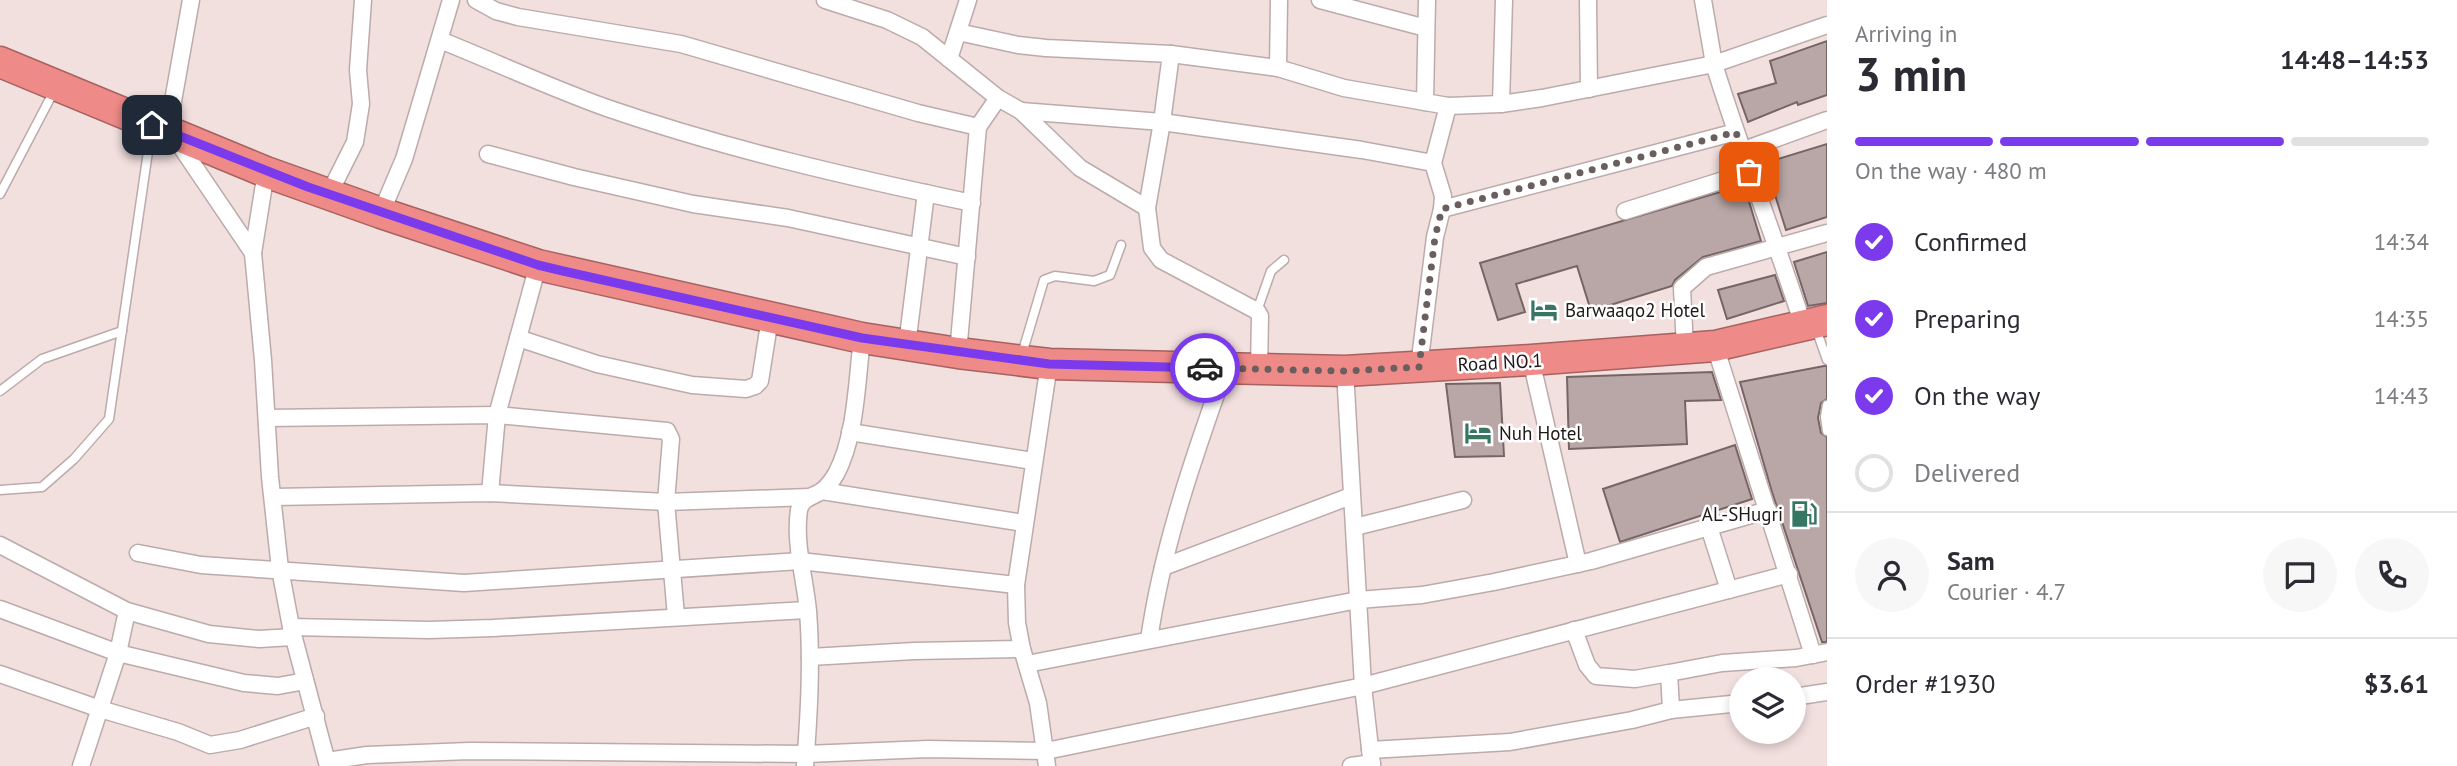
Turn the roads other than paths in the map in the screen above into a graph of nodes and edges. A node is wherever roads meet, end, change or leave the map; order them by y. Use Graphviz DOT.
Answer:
graph roads {
  1 [pos="191,0"];
  2 [pos="363,0"];
  3 [pos="451,0"];
  4 [pos="476,0"];
  5 [pos="825,0"];
  6 [pos="968,0"];
  7 [pos="1279,0"];
  8 [pos="1320,0"];
  9 [pos="1427,0"];
  10 [pos="1504,0"];
  11 [pos="1588,0"];
  12 [pos="1703,0"];
  13 [pos="1354,5"];
  14 [pos="1827,25"];
  15 [pos="1426,28"];
  16 [pos="958,32"];
  17 [pos="440,40"];
  18 [pos="1171,54"];
  19 [pos="950,59"];
  20 [pos="0,62"];
  21 [pos="1714,64"];
  22 [pos="1278,68"];
  23 [pos="57,86"];
  24 [pos="1589,89"];
  25 [pos="998,98"];
  26 [pos="1425,102"];
  27 [pos="1502,104"];
  28 [pos="1448,106"];
  29 [pos="1021,111"];
  30 [pos="1827,120"];
  31 [pos="1162,122"];
  32 [pos="978,127"];
  33 [pos="161,128"];
  34 [pos="1736,132"];
  35 [pos="1741,151"];
  36 [pos="488,154"];
  37 [pos="1433,163"];
  38 [pos="267,172"];
  39 [pos="1749,172"];
  40 [pos="926,193"];
  41 [pos="0,194"];
  42 [pos="329,194"];
  43 [pos="972,203"];
  44 [pos="1147,208"];
  45 [pos="1442,209"];
  46 [pos="1625,211"];
  47 [pos="381,213"];
  48 [pos="1827,233"];
  49 [pos="1121,245"];
  50 [pos="919,247"];
  51 [pos="1779,248"];
  52 [pos="253,253"];
  53 [pos="967,257"];
  54 [pos="1284,260"];
  55 [pos="538,265"];
  56 [pos="1257,311"];
  57 [pos="770,318"];
  58 [pos="1815,323"];
  59 [pos="122,331"];
  60 [pos="518,338"];
  61 [pos="862,338"];
  62 [pos="907,345"];
  63 [pos="1715,346"];
  64 [pos="1685,348"];
  65 [pos="958,353"];
  66 [pos="1531,360"];
  67 [pos="1827,360"];
  68 [pos="1035,362"];
  69 [pos="1419,367"];
  70 [pos="1222,368"];
  71 [pos="1259,369"];
  72 [pos="1345,371"];
  73 [pos="0,391"];
  74 [pos="1827,405"];
  75 [pos="497,415"];
  76 [pos="267,418"];
  77 [pos="1827,431"];
  78 [pos="850,432"];
  79 [pos="1033,461"];
  80 [pos="0,490"];
  81 [pos="490,493"];
  82 [pos="815,494"];
  83 [pos="1351,496"];
  84 [pos="274,498"];
  85 [pos="1463,500"];
  86 [pos="666,502"];
  87 [pos="1768,510"];
  88 [pos="1024,523"];
  89 [pos="1355,527"];
  90 [pos="1709,527"];
  91 [pos="0,545"];
  92 [pos="138,554"];
  93 [pos="800,561"];
  94 [pos="1578,564"];
  95 [pos="1163,567"];
  96 [pos="281,569"];
  97 [pos="672,570"];
  98 [pos="1788,574"];
  99 [pos="1016,585"];
  100 [pos="1729,590"];
  101 [pos="1357,600"];
  102 [pos="0,609"];
  103 [pos="807,610"];
  104 [pos="127,611"];
  105 [pos="676,616"];
  106 [pos="1574,630"];
  107 [pos="292,632"];
  108 [pos="1149,640"];
  109 [pos="118,653"];
  110 [pos="1820,653"];
  111 [pos="1024,656"];
  112 [pos="810,657"];
  113 [pos="1669,673"];
  114 [pos="0,674"];
  115 [pos="305,681"];
  116 [pos="1363,685"];
  117 [pos="1827,692"];
  118 [pos="1806,695"];
  119 [pos="1729,705"];
  120 [pos="100,709"];
  121 [pos="1671,710"];
  122 [pos="316,716"];
  123 [pos="1047,759"];
  124 [pos="805,760"];
  125 [pos="1372,760"];
  126 [pos="327,763"];
  127 [pos="82,766"];
  128 [pos="1351,766"];
  1 -- 33 [label="street"];
  2 -- 42 [label="street"];
  3 -- 17 [label="street"];
  4 -- 32 [label="street"];
  5 -- 19 [label="street"];
  6 -- 16 [label="street"];
  7 -- 22 [label="street"];
  8 -- 13 [label="street"];
  9 -- 15 [label="street"];
  10 -- 27 [label="street"];
  11 -- 24 [label="street"];
  12 -- 21 [label="street"];
  13 -- 15 [label="street"];
  14 -- 21 [label="street"];
  15 -- 26 [label="street"];
  16 -- 18 [label="street"];
  16 -- 19 [label="street"];
  17 -- 40 [label="street"];
  17 -- 47 [label="street"];
  18 -- 22 [label="street"];
  18 -- 31 [label="street"];
  19 -- 25 [label="street"];
  20 -- 23 [label="highway, Road NO.1"];
  21 -- 24 [label="street"];
  21 -- 34 [label="street"];
  22 -- 26 [label="street"];
  23 -- 33 [label="highway, Road NO.1"];
  23 -- 41 [label="lane"];
  24 -- 27 [label="street"];
  25 -- 29 [label="street"];
  25 -- 32 [label="street"];
  26 -- 28 [label="street"];
  27 -- 28 [label="street"];
  28 -- 37 [label="street"];
  29 -- 31 [label="street"];
  29 -- 44 [label="street"];
  30 -- 35 [label="street"];
  31 -- 37 [label="street"];
  31 -- 44 [label="street"];
  32 -- 43 [label="street"];
  33 -- 38 [label="highway, Road NO.1"];
  33 -- 52 [label="street"];
  33 -- 59 [label="lane"];
  34 -- 35 [label="street"];
  34 -- 45 [label="street"];
  35 -- 39 [label="street"];
  36 -- 50 [label="street"];
  37 -- 45 [label="street"];
  38 -- 42 [label="highway, Road NO.1"];
  38 -- 52 [label="street"];
  39 -- 46 [label="street"];
  39 -- 51 [label="street"];
  40 -- 43 [label="street"];
  40 -- 50 [label="street"];
  42 -- 47 [label="highway, Road NO.1"];
  43 -- 53 [label="street"];
  44 -- 56 [label="street"];
  45 -- 69 [label="street"];
  47 -- 55 [label="highway, Road NO.1"];
  48 -- 51 [label="street"];
  49 -- 68 [label="lane"];
  50 -- 53 [label="street"];
  50 -- 62 [label="street"];
  51 -- 58 [label="street"];
  51 -- 64 [label="street"];
  52 -- 76 [label="street"];
  53 -- 65 [label="street"];
  54 -- 56 [label="lane"];
  55 -- 57 [label="highway, Road NO.1"];
  55 -- 60 [label="street"];
  56 -- 71 [label="street"];
  57 -- 60 [label="street"];
  57 -- 61 [label="highway, Road NO.1"];
  58 -- 63 [label="highway, Road NO.1"];
  58 -- 67 [label="lane"];
  59 -- 73 [label="lane"];
  59 -- 80 [label="lane"];
  60 -- 75 [label="street"];
  61 -- 62 [label="highway, Road NO.1"];
  61 -- 78 [label="street"];
  62 -- 65 [label="highway, Road NO.1"];
  63 -- 64 [label="highway, Road NO.1"];
  63 -- 87 [label="street"];
  64 -- 66 [label="highway, Road NO.1"];
  65 -- 68 [label="highway, Road NO.1"];
  66 -- 69 [label="highway, Road NO.1"];
  66 -- 94 [label="street"];
  68 -- 70 [label="highway, Road NO.1"];
  68 -- 79 [label="street"];
  69 -- 72 [label="highway, Road NO.1"];
  70 -- 71 [label="highway, Road NO.1"];
  70 -- 95 [label="street"];
  71 -- 72 [label="highway, Road NO.1"];
  72 -- 83 [label="street"];
  74 -- 77 [label="lane"];
  75 -- 76 [label="street"];
  75 -- 81 [label="street"];
  75 -- 86 [label="street"];
  76 -- 84 [label="street"];
  78 -- 79 [label="street"];
  78 -- 82 [label="street"];
  79 -- 88 [label="street"];
  81 -- 84 [label="street"];
  81 -- 86 [label="street"];
  82 -- 86 [label="street"];
  82 -- 88 [label="street"];
  82 -- 93 [label="street"];
  83 -- 89 [label="street"];
  83 -- 95 [label="street"];
  84 -- 96 [label="street"];
  85 -- 89 [label="street"];
  86 -- 97 [label="street"];
  87 -- 90 [label="street"];
  87 -- 98 [label="street"];
  88 -- 99 [label="street"];
  89 -- 101 [label="street"];
  90 -- 94 [label="street"];
  90 -- 100 [label="street"];
  91 -- 104 [label="street"];
  92 -- 96 [label="street"];
  93 -- 97 [label="street"];
  93 -- 99 [label="street"];
  93 -- 103 [label="street"];
  94 -- 101 [label="street"];
  95 -- 108 [label="street"];
  96 -- 97 [label="street"];
  96 -- 107 [label="street"];
  97 -- 105 [label="street"];
  98 -- 100 [label="street"];
  98 -- 110 [label="street"];
  99 -- 111 [label="street"];
  100 -- 106 [label="street"];
  101 -- 108 [label="street"];
  101 -- 116 [label="street"];
  102 -- 109 [label="street"];
  103 -- 105 [label="street"];
  103 -- 112 [label="street"];
  104 -- 107 [label="street"];
  104 -- 109 [label="street"];
  105 -- 107 [label="street"];
  106 -- 113 [label="street"];
  106 -- 116 [label="street"];
  107 -- 115 [label="street"];
  108 -- 111 [label="street"];
  109 -- 115 [label="street"];
  109 -- 120 [label="street"];
  110 -- 113 [label="street"];
  111 -- 112 [label="street"];
  111 -- 123 [label="street"];
  112 -- 124 [label="street"];
  113 -- 121 [label="street"];
  114 -- 120 [label="street"];
  115 -- 122 [label="street"];
  116 -- 123 [label="street"];
  116 -- 125 [label="street"];
  117 -- 118 [label="street"];
  119 -- 121 [label="street"];
  120 -- 122 [label="street"];
  120 -- 127 [label="street"];
  121 -- 125 [label="street"];
  122 -- 126 [label="street"];
  123 -- 124 [label="street"];
  124 -- 126 [label="street"];
  125 -- 128 [label="street"];
}
